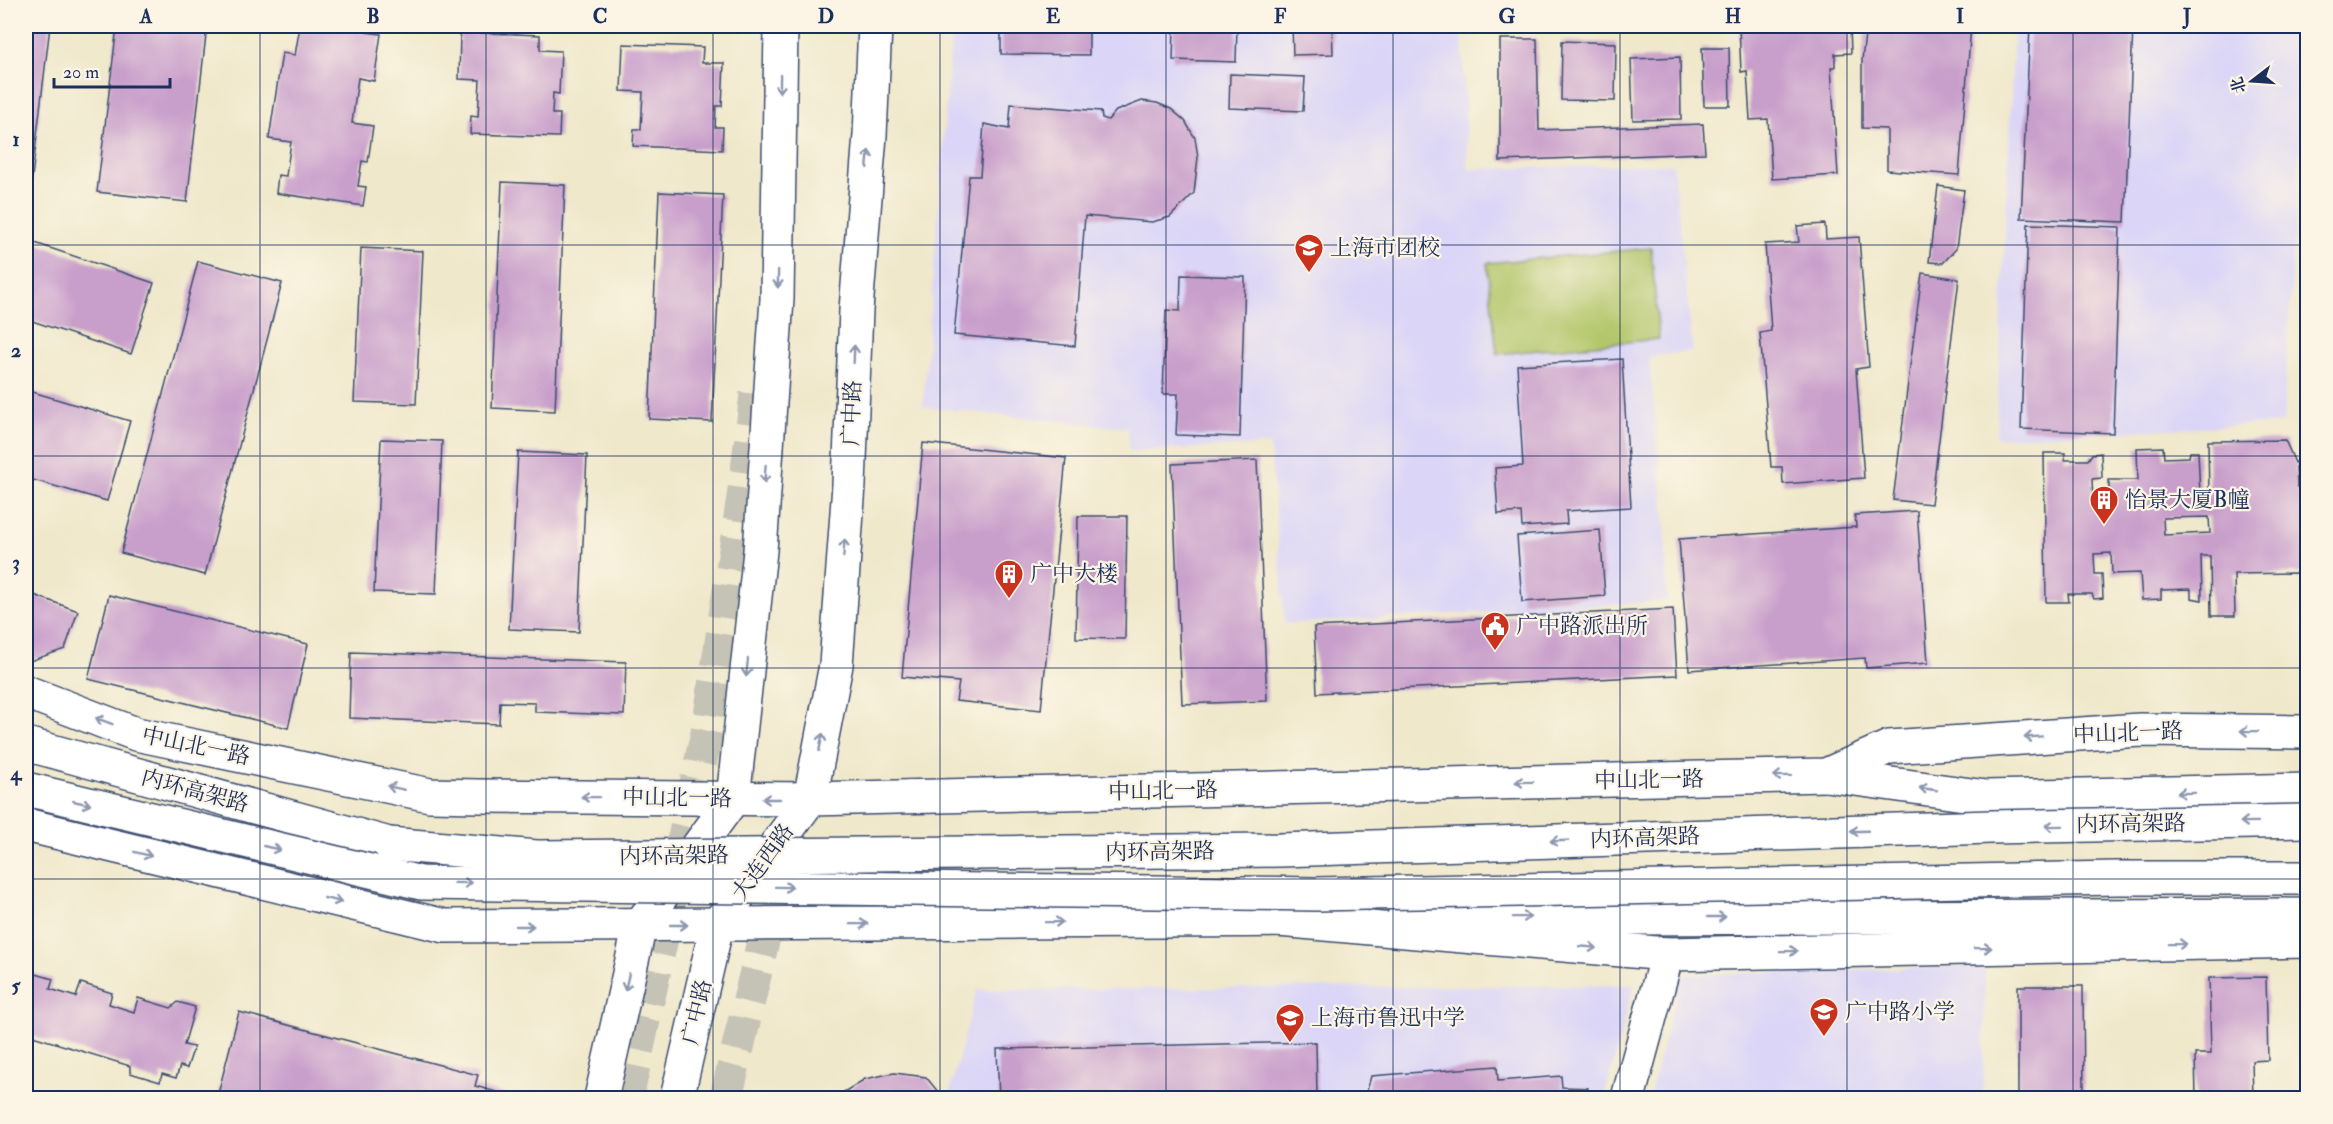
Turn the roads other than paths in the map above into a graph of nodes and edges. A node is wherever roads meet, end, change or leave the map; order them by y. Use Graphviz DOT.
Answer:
graph roads {
  1 [pos="781,26"];
  2 [pos="874,26"];
  3 [pos="26,692"];
  4 [pos="2307,732"];
  5 [pos="26,744"];
  6 [pos="1826,775"];
  7 [pos="26,789"];
  8 [pos="2307,790"];
  9 [pos="733,799"];
  10 [pos="810,799"];
  11 [pos="2307,821"];
  12 [pos="26,825"];
  13 [pos="2307,878"];
  14 [pos="2307,915"];
  15 [pos="1279,920"];
  16 [pos="640,925"];
  17 [pos="717,925"];
  18 [pos="2307,941"];
  19 [pos="1667,954"];
  20 [pos="601,1098"];
  21 [pos="677,1098"];
  22 [pos="1628,1098"];
  1 -- 9 [label="main road, one-way"];
  10 -- 2 [label="main road, 广中路, one-way"];
  9 -- 3 [label="main road, 中山北一路, one-way"];
  4 -- 6 [label="main road, 中山北一路, one-way"];
  11 -- 5 [label="main road, 内环高架路, one-way, bridge"];
  8 -- 6 [label="main road, one-way"];
  6 -- 10 [label="main road, 中山北一路, one-way"];
  7 -- 13 [label="main road, 内环高架路, one-way, bridge"];
  10 -- 9 [label="main road, 中山北一路, one-way"];
  9 -- 16 [label="main road"];
  10 -- 17 [label="main road, 大连西路"];
  12 -- 16 [label="main road, one-way"];
  15 -- 14 [label="main road, one-way"];
  17 -- 15 [label="main road, one-way"];
  15 -- 19 [label="main road, one-way"];
  16 -- 17 [label="main road, one-way"];
  16 -- 20 [label="main road, one-way"];
  17 -- 21 [label="main road, 广中路"];
  19 -- 18 [label="main road, one-way"];
  19 -- 22 [label="main road"];
}
